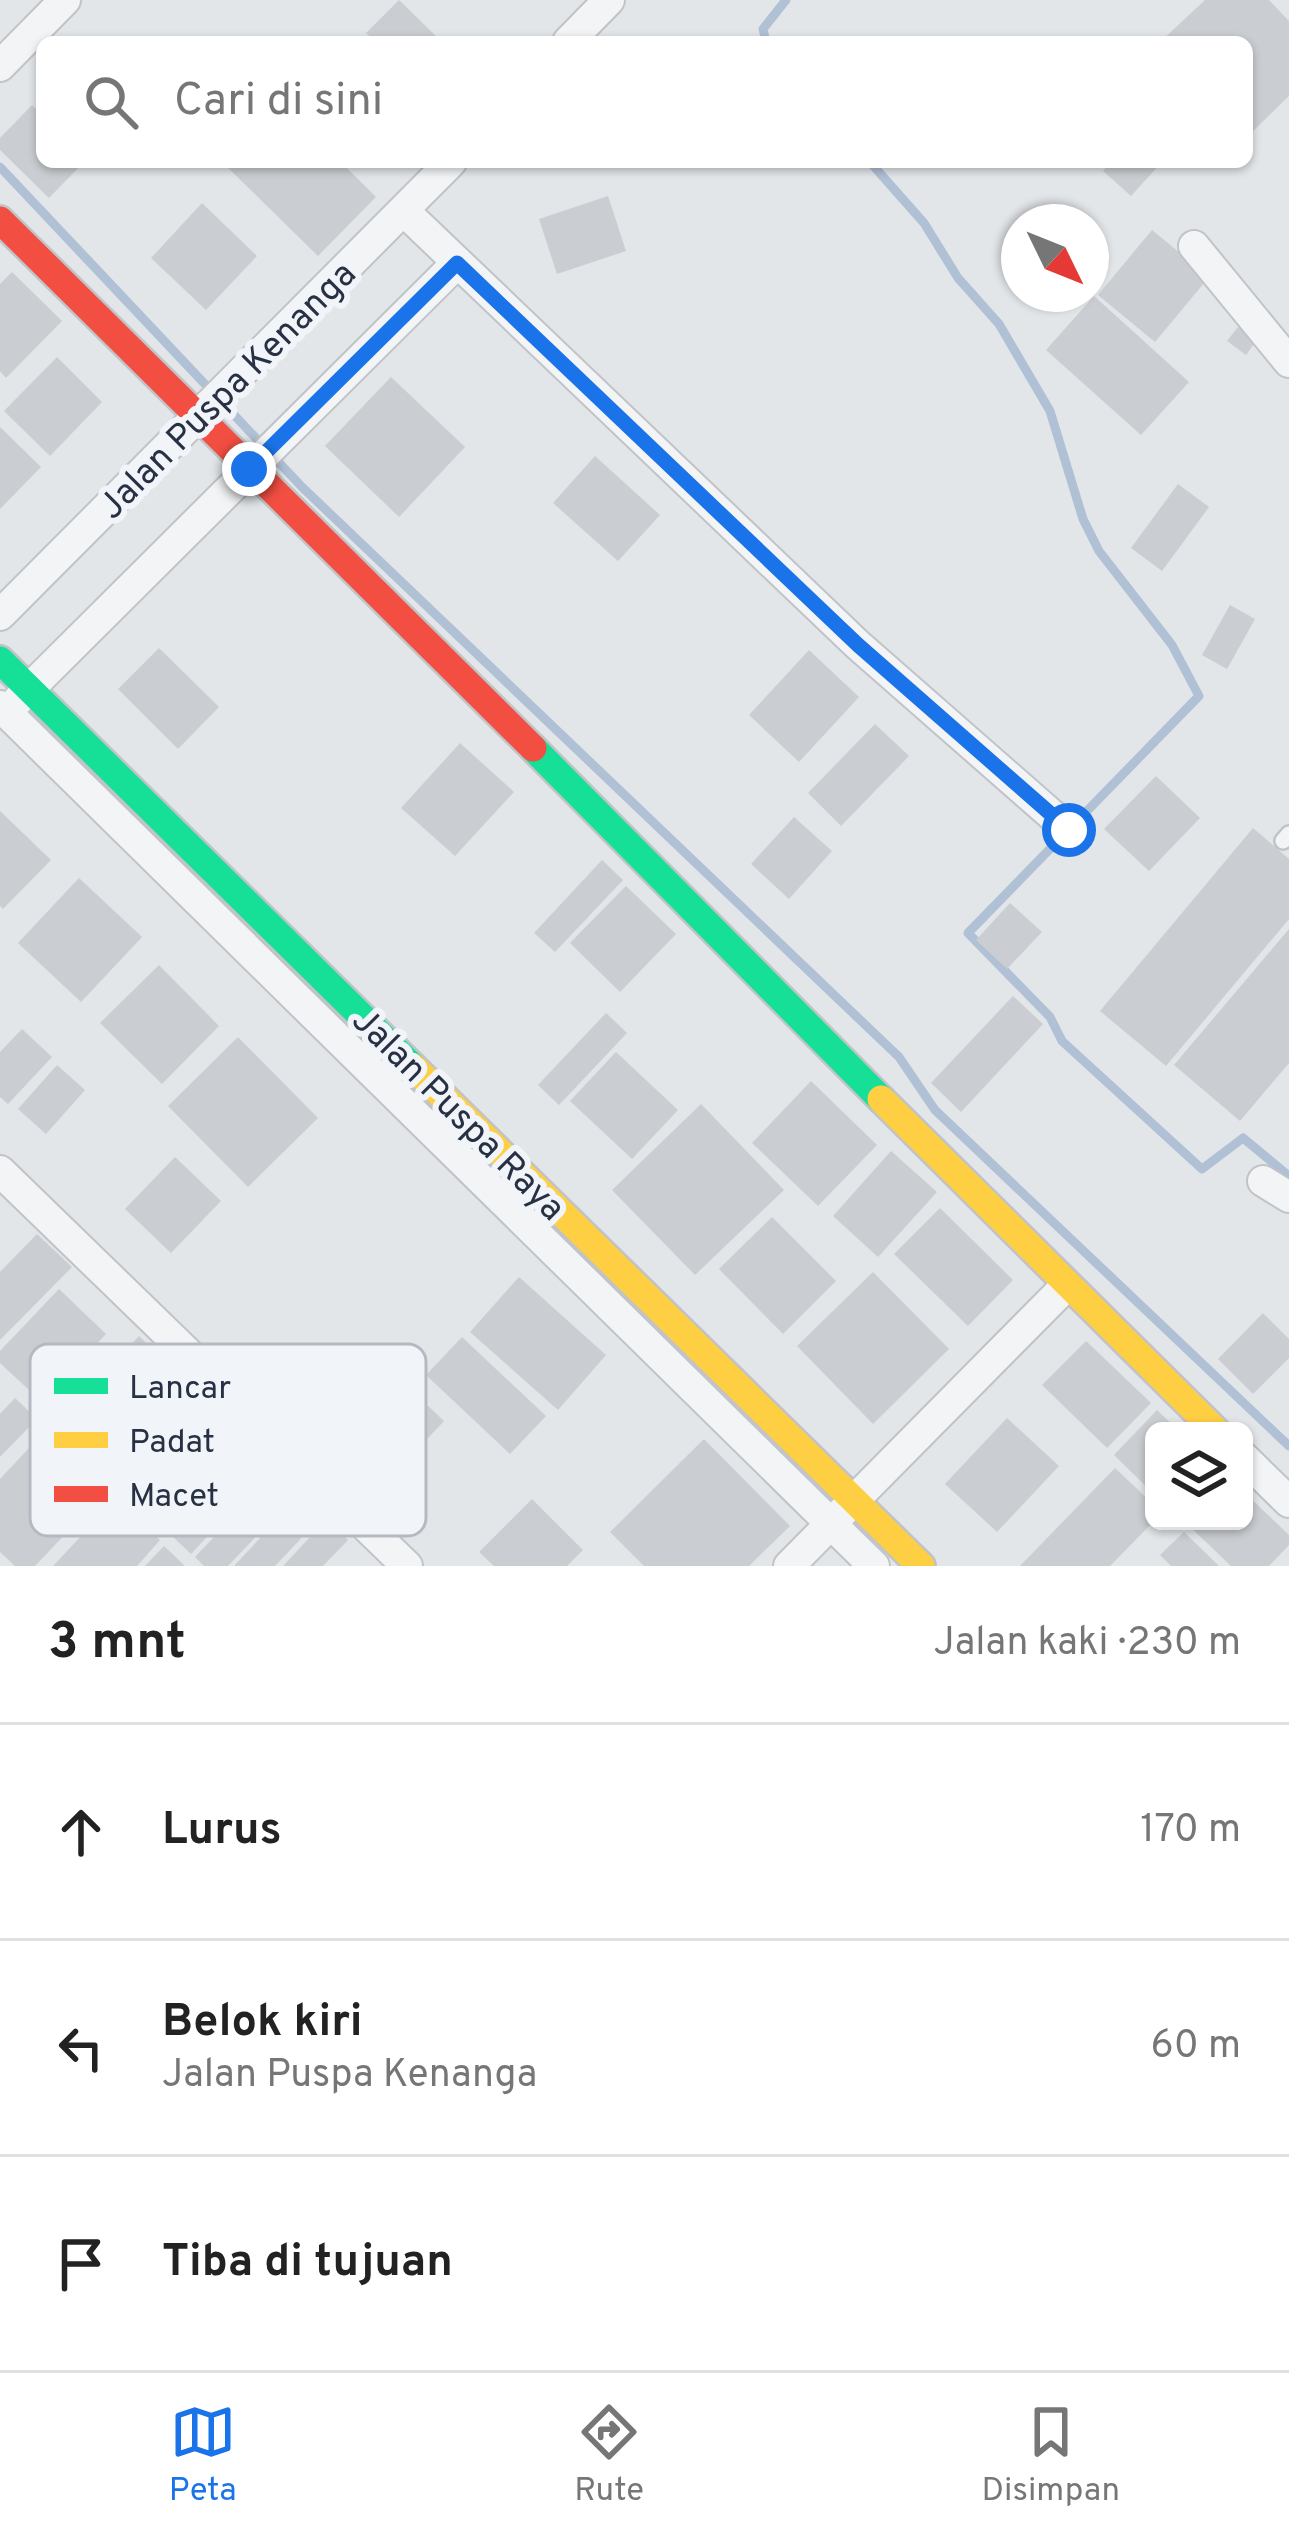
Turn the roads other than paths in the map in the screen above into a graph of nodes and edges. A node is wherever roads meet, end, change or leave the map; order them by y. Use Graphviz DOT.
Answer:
graph roads {
  1 [pos="65,0"];
  2 [pos="609,0"];
  3 [pos="574,36"];
  4 [pos="0,66"];
  5 [pos="446,168"];
  6 [pos="404,211"];
  7 [pos="0,220"];
  8 [pos="1193,246"];
  9 [pos="457,263"];
  10 [pos="1289,362"];
  11 [pos="197,417"];
  12 [pos="249,469"];
  13 [pos="0,615"];
  14 [pos="0,660"];
  15 [pos="30,689"];
  16 [pos="2,711"];
  17 [pos="1069,830"];
  18 [pos="0,1171"];
  19 [pos="1065,1287"];
  20 [pos="178,1344"];
  21 [pos="1207,1422"];
  22 [pos="1253,1467"];
  23 [pos="854,1501"];
  24 [pos="1289,1502"];
  25 [pos="831,1523"];
  26 [pos="376,1536"];
  27 [pos="407,1566"];
  28 [pos="789,1566"];
  29 [pos="874,1566"];
  30 [pos="921,1566"];
  1 -- 4 [label="street"];
  2 -- 3 [label="street"];
  5 -- 6 [label="street, Jalan Puspa Kenanga"];
  6 -- 9 [label="street"];
  6 -- 11 [label="street, Jalan Puspa Kenanga"];
  7 -- 11 [label="street"];
  8 -- 10 [label="street"];
  9 -- 12 [label="street, Jalan Puspa Kenanga"];
  9 -- 17 [label="street"];
  11 -- 12 [label="street"];
  11 -- 13 [label="street, Jalan Puspa Kenanga"];
  12 -- 15 [label="street, Jalan Puspa Kenanga"];
  12 -- 19 [label="street"];
  14 -- 15 [label="street, Jalan Puspa Raya"];
  15 -- 16 [label="street, Jalan Puspa Kenanga"];
  15 -- 23 [label="street, Jalan Puspa Raya"];
  16 -- 25 [label="street, Jalan Puspa Raya"];
  18 -- 20 [label="street"];
  19 -- 21 [label="street"];
  19 -- 23 [label="street"];
  22 -- 24 [label="street"];
  23 -- 25 [label="street"];
  23 -- 30 [label="street, Jalan Puspa Raya"];
  25 -- 28 [label="street"];
  25 -- 29 [label="street, Jalan Puspa Raya"];
  26 -- 27 [label="street"];
}
